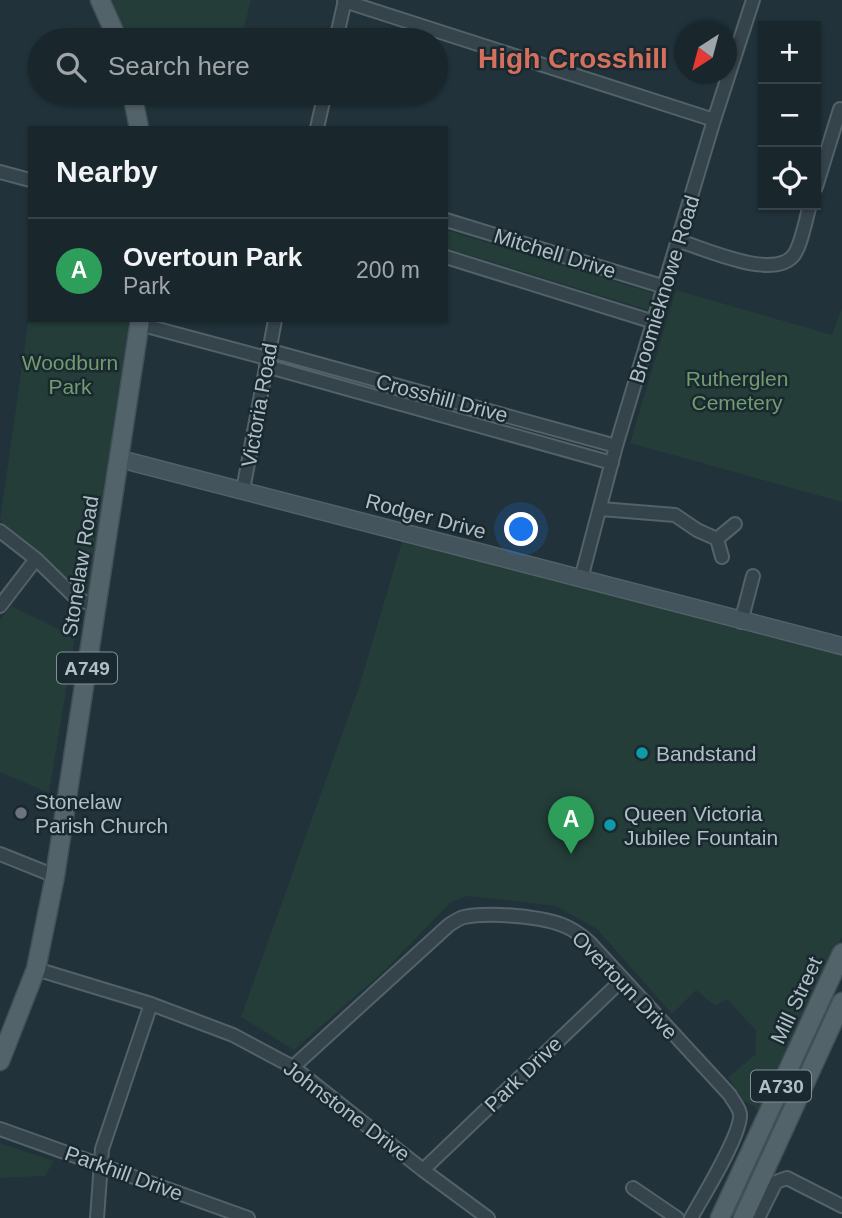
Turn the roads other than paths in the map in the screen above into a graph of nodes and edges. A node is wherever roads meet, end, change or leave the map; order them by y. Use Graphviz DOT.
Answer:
graph roads {
  1 [pos="100,0"];
  2 [pos="753,0"];
  3 [pos="344,1"];
  4 [pos="113,28"];
  5 [pos="338,28"];
  6 [pos="428,28"];
  7 [pos="448,34"];
  8 [pos="134,105"];
  9 [pos="322,105"];
  10 [pos="840,109"];
  11 [pos="714,120"];
  12 [pos="139,126"];
  13 [pos="317,126"];
  14 [pos="821,171"];
  15 [pos="0,172"];
  16 [pos="28,179"];
  17 [pos="808,210"];
  18 [pos="448,221"];
  19 [pos="679,241"];
  20 [pos="448,258"];
  21 [pos="665,287"];
  22 [pos="140,322"];
  23 [pos="275,322"];
  24 [pos="654,322"];
  25 [pos="267,358"];
  26 [pos="616,446"];
  27 [pos="120,459"];
  28 [pos="612,463"];
  29 [pos="243,490"];
  30 [pos="601,509"];
  31 [pos="735,524"];
  32 [pos="0,531"];
  33 [pos="717,539"];
  34 [pos="722,557"];
  35 [pos="36,559"];
  36 [pos="753,576"];
  37 [pos="581,579"];
  38 [pos="96,605"];
  39 [pos="0,606"];
  40 [pos="741,622"];
  41 [pos="842,646"];
  42 [pos="0,854"];
  43 [pos="55,876"];
  44 [pos="842,953"];
  45 [pos="36,969"];
  46 [pos="623,979"];
  47 [pos="842,1002"];
  48 [pos="151,1004"];
  49 [pos="0,1061"];
  50 [pos="293,1067"];
  51 [pos="0,1129"];
  52 [pos="100,1165"];
  53 [pos="423,1170"];
  54 [pos="633,1188"];
  55 [pos="842,1206"];
  56 [pos="97,1218"];
  57 [pos="248,1218"];
  58 [pos="488,1218"];
  59 [pos="677,1218"];
  60 [pos="691,1218"];
  61 [pos="720,1218"];
  62 [pos="743,1218"];
  63 [pos="758,1218"];
  1 -- 4 [label="main road"];
  2 -- 11 [label="street, Broomieknowe Road"];
  3 -- 5 [label="street"];
  3 -- 6 [label="street"];
  7 -- 11 [label="street"];
  8 -- 12 [label="main road"];
  9 -- 13 [label="street"];
  10 -- 14 [label="street"];
  11 -- 19 [label="street, Broomieknowe Road"];
  15 -- 16 [label="street"];
  17 -- 19 [label="street"];
  18 -- 21 [label="street, Mitchell Drive"];
  19 -- 21 [label="street, Broomieknowe Road"];
  20 -- 24 [label="street, Mitchell Drive"];
  21 -- 24 [label="street, Broomieknowe Road"];
  22 -- 25 [label="street, Crosshill Drive"];
  22 -- 27 [label="main road, Stonelaw Road / A749"];
  23 -- 25 [label="street, Victoria Road"];
  24 -- 26 [label="street, Broomieknowe Road"];
  25 -- 26 [label="street, Crosshill Drive"];
  25 -- 28 [label="street, Crosshill Drive"];
  25 -- 29 [label="street, Victoria Road"];
  26 -- 28 [label="street, Broomieknowe Road"];
  27 -- 29 [label="street, Rodger Drive"];
  27 -- 38 [label="main road, Stonelaw Road / A749"];
  28 -- 30 [label="street, Broomieknowe Road"];
  29 -- 37 [label="street, Rodger Drive"];
  30 -- 33 [label="street"];
  30 -- 37 [label="street, Broomieknowe Road"];
  31 -- 33 [label="street"];
  32 -- 35 [label="street"];
  33 -- 34 [label="street"];
  35 -- 38 [label="street"];
  35 -- 39 [label="street"];
  36 -- 40 [label="street"];
  37 -- 40 [label="street, Rodger Drive"];
  38 -- 43 [label="main road, Stonelaw Road / A749"];
  40 -- 41 [label="street, Rodger Drive"];
  42 -- 43 [label="street"];
  43 -- 45 [label="main road, Stonelaw Road / A749"];
  44 -- 61 [label="main road, Mill Street / A730"];
  45 -- 48 [label="street, Johnstone Drive"];
  45 -- 49 [label="main road, Stonelaw Road / A749"];
  46 -- 50 [label="street, Overtoun Drive"];
  46 -- 53 [label="street, Park Drive"];
  46 -- 60 [label="street, Overtoun Drive"];
  47 -- 62 [label="main road, Mill Street / A730"];
  48 -- 50 [label="street, Johnstone Drive"];
  48 -- 52 [label="street"];
  50 -- 53 [label="street, Johnstone Drive"];
  51 -- 52 [label="street, Parkhill Drive"];
  52 -- 56 [label="street"];
  52 -- 57 [label="street, Parkhill Drive"];
  53 -- 58 [label="street, Johnstone Drive"];
  54 -- 59 [label="street"];
  55 -- 63 [label="street"];
}
